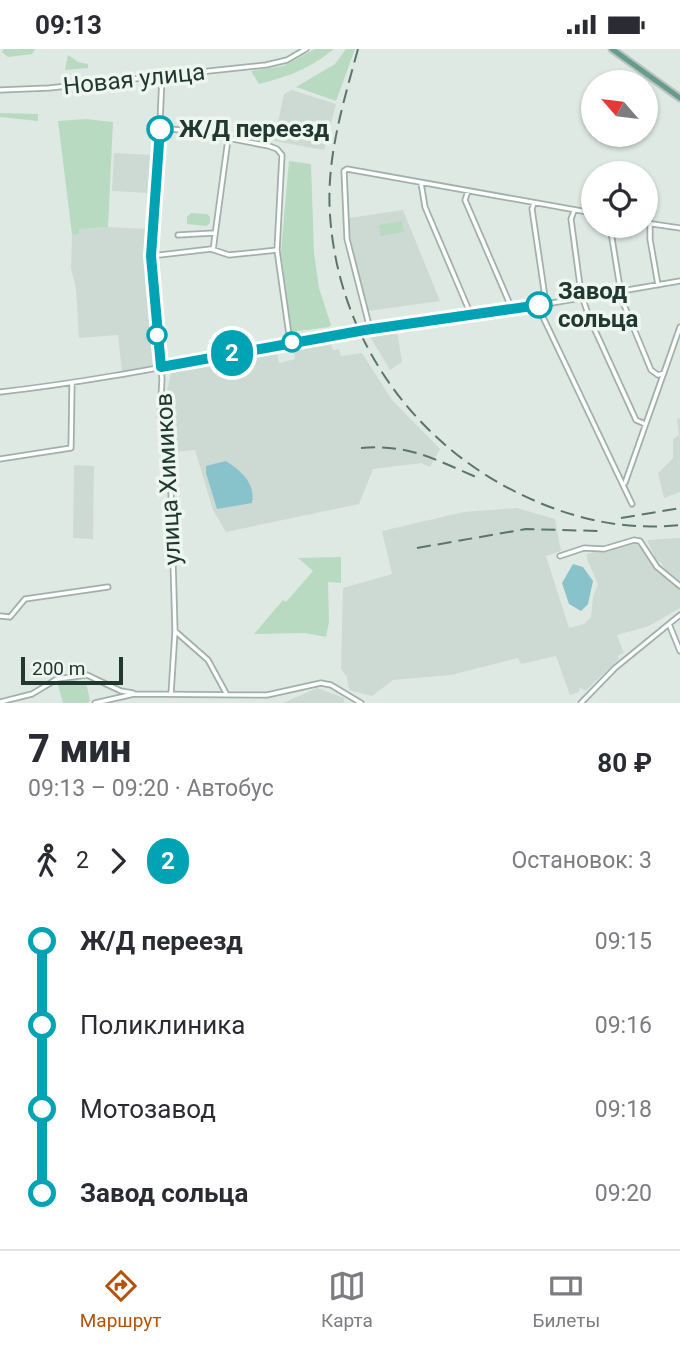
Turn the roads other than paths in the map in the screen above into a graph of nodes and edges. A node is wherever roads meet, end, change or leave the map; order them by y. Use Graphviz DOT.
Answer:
graph roads {
  1 [pos="306,49"];
  2 [pos="612,49"];
  3 [pos="162,76"];
  4 [pos="0,90"];
  5 [pos="680,98"];
  6 [pos="160,128"];
  7 [pos="228,139"];
  8 [pos="421,183"];
  9 [pos="468,191"];
  10 [pos="534,203"];
  11 [pos="575,210"];
  12 [pos="581,211"];
  13 [pos="658,225"];
  14 [pos="680,228"];
  15 [pos="215,233"];
  16 [pos="178,235"];
  17 [pos="612,238"];
  18 [pos="650,238"];
  19 [pos="212,250"];
  20 [pos="277,250"];
  21 [pos="151,256"];
  22 [pos="680,281"];
  23 [pos="658,285"];
  24 [pos="621,291"];
  25 [pos="583,297"];
  26 [pos="546,304"];
  27 [pos="540,305"];
  28 [pos="512,309"];
  29 [pos="471,315"];
  30 [pos="680,327"];
  31 [pos="367,330"];
  32 [pos="290,342"];
  33 [pos="161,367"];
  34 [pos="664,373"];
  35 [pos="72,384"];
  36 [pos="0,392"];
  37 [pos="646,424"];
  38 [pos="0,459"];
  39 [pos="625,485"];
  40 [pos="632,504"];
  41 [pos="560,556"];
  42 [pos="680,586"];
  43 [pos="108,587"];
  44 [pos="680,615"];
  45 [pos="0,616"];
  46 [pos="669,624"];
  47 [pos="174,631"];
  48 [pos="680,651"];
  49 [pos="226,693"];
  50 [pos="134,694"];
  51 [pos="172,694"];
  52 [pos="0,702"];
  53 [pos="95,703"];
  54 [pos="361,703"];
  55 [pos="581,703"];
  1 -- 3 [label="street, Новая улица"];
  2 -- 5 [label="main road"];
  3 -- 4 [label="street, Новая улица"];
  3 -- 6 [label="street, улица Химиков"];
  6 -- 7 [label="street"];
  6 -- 21 [label="street, улица Химиков"];
  7 -- 15 [label="street"];
  7 -- 20 [label="street"];
  8 -- 9 [label="street"];
  8 -- 29 [label="street"];
  8 -- 31 [label="street"];
  9 -- 10 [label="street"];
  9 -- 28 [label="street"];
  10 -- 11 [label="street"];
  10 -- 26 [label="street"];
  11 -- 12 [label="street"];
  11 -- 25 [label="street"];
  13 -- 14 [label="street"];
  15 -- 16 [label="street"];
  15 -- 19 [label="street"];
  17 -- 24 [label="street"];
  18 -- 23 [label="street"];
  19 -- 20 [label="street"];
  19 -- 21 [label="street"];
  20 -- 32 [label="street"];
  21 -- 33 [label="street, улица Химиков"];
  22 -- 23 [label="street"];
  23 -- 24 [label="street"];
  24 -- 25 [label="street"];
  24 -- 34 [label="street"];
  25 -- 26 [label="street"];
  25 -- 37 [label="street"];
  26 -- 27 [label="street"];
  27 -- 28 [label="street"];
  27 -- 39 [label="street"];
  28 -- 29 [label="street"];
  29 -- 31 [label="street"];
  30 -- 34 [label="street"];
  31 -- 32 [label="street, bridge"];
  32 -- 33 [label="street"];
  33 -- 35 [label="street"];
  33 -- 47 [label="street, улица Химиков"];
  34 -- 37 [label="street"];
  35 -- 36 [label="street"];
  35 -- 38 [label="street"];
  37 -- 39 [label="street"];
  39 -- 40 [label="street"];
  41 -- 42 [label="street"];
  43 -- 45 [label="street"];
  44 -- 46 [label="street"];
  46 -- 48 [label="street"];
  46 -- 55 [label="street"];
  47 -- 49 [label="street"];
  47 -- 51 [label="street, улица Химиков"];
  49 -- 51 [label="street"];
  49 -- 54 [label="street"];
  50 -- 51 [label="street"];
  50 -- 52 [label="street"];
  50 -- 53 [label="street"];
}
